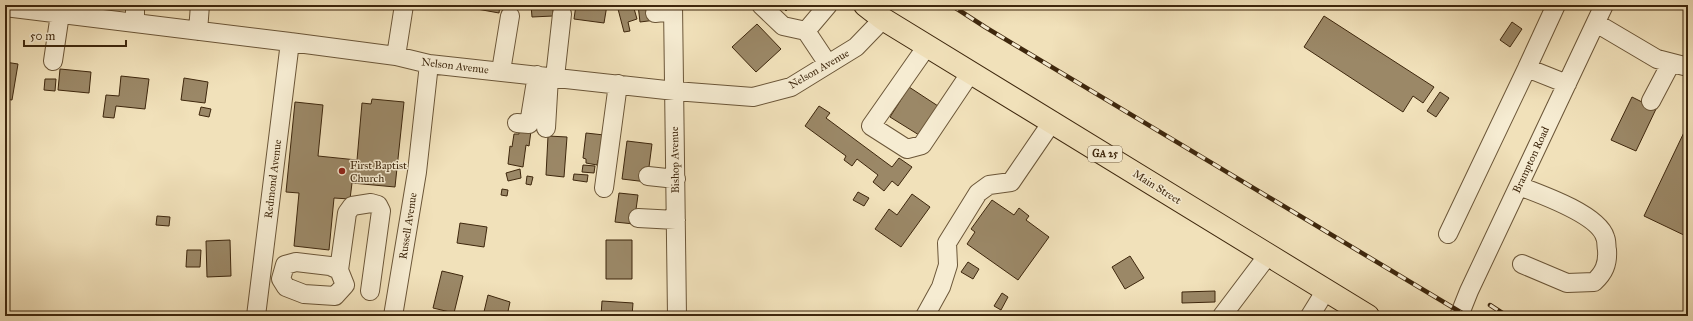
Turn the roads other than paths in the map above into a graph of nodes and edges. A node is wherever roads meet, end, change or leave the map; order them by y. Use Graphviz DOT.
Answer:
graph roads {
  1 [pos="136,5"];
  2 [pos="200,5"];
  3 [pos="404,5"];
  4 [pos="761,5"];
  5 [pos="828,5"];
  6 [pos="865,5"];
  7 [pos="1556,5"];
  8 [pos="1604,5"];
  9 [pos="5,7"];
  10 [pos="673,8"];
  11 [pos="49,10"];
  12 [pos="655,13"];
  13 [pos="562,14"];
  14 [pos="510,16"];
  15 [pos="883,19"];
  16 [pos="135,23"];
  17 [pos="1596,23"];
  18 [pos="198,30"];
  19 [pos="806,30"];
  20 [pos="290,42"];
  21 [pos="927,46"];
  22 [pos="396,56"];
  23 [pos="53,61"];
  24 [pos="1671,62"];
  25 [pos="429,64"];
  26 [pos="828,64"];
  27 [pos="1688,67"];
  28 [pos="1527,68"];
  29 [pos="500,71"];
  30 [pos="971,72"];
  31 [pos="547,76"];
  32 [pos="618,84"];
  33 [pos="1567,84"];
  34 [pos="675,90"];
  35 [pos="1651,101"];
  36 [pos="1052,122"];
  37 [pos="517,123"];
  38 [pos="546,128"];
  39 [pos="648,176"];
  40 [pos="676,179"];
  41 [pos="1519,186"];
  42 [pos="604,188"];
  43 [pos="638,218"];
  44 [pos="676,220"];
  45 [pos="1448,234"];
  46 [pos="1268,255"];
  47 [pos="1522,264"];
  48 [pos="1326,290"];
  49 [pos="370,291"];
  50 [pos="396,298"];
  51 [pos="256,316"];
  52 [pos="393,316"];
  53 [pos="677,316"];
  54 [pos="925,316"];
  55 [pos="1222,316"];
  56 [pos="1310,316"];
  57 [pos="1368,316"];
  58 [pos="1459,316"];
  1 -- 16 [label="street"];
  2 -- 18 [label="street"];
  3 -- 22 [label="street"];
  4 -- 19 [label="street"];
  5 -- 19 [label="street"];
  6 -- 15 [label="main road, Main Street / GA 25"];
  7 -- 28 [label="street"];
  8 -- 17 [label="street, Brampton Road"];
  9 -- 11 [label="street, Nelson Avenue"];
  10 -- 12 [label="street"];
  10 -- 34 [label="street, Bishop Avenue"];
  11 -- 16 [label="street, Nelson Avenue"];
  11 -- 23 [label="street"];
  13 -- 31 [label="street"];
  14 -- 29 [label="street"];
  15 -- 21 [label="main road, Main Street / GA 25"];
  15 -- 26 [label="street, Nelson Avenue"];
  16 -- 18 [label="street, Nelson Avenue"];
  17 -- 24 [label="street"];
  17 -- 33 [label="street, Brampton Road"];
  18 -- 20 [label="street, Nelson Avenue"];
  19 -- 26 [label="street"];
  20 -- 22 [label="street, Nelson Avenue"];
  20 -- 51 [label="street, Redmond Avenue"];
  21 -- 30 [label="main road, Main Street / GA 25"];
  21 -- 30 [label="street"];
  22 -- 25 [label="street, Nelson Avenue"];
  24 -- 27 [label="street"];
  24 -- 35 [label="street"];
  25 -- 29 [label="street, Nelson Avenue"];
  25 -- 50 [label="street, Russell Avenue"];
  26 -- 34 [label="street, Nelson Avenue"];
  28 -- 33 [label="street"];
  28 -- 45 [label="street"];
  29 -- 31 [label="street, Nelson Avenue"];
  30 -- 36 [label="main road, Main Street / GA 25"];
  31 -- 32 [label="street, Nelson Avenue"];
  31 -- 37 [label="street"];
  31 -- 38 [label="street"];
  32 -- 34 [label="street, Nelson Avenue"];
  32 -- 42 [label="street"];
  33 -- 41 [label="street, Brampton Road"];
  34 -- 40 [label="street, Bishop Avenue"];
  36 -- 46 [label="main road, Main Street / GA 25"];
  36 -- 54 [label="street"];
  39 -- 40 [label="street"];
  40 -- 44 [label="street, Bishop Avenue"];
  41 -- 47 [label="street"];
  41 -- 58 [label="street, Brampton Road"];
  43 -- 44 [label="street"];
  44 -- 53 [label="street, Bishop Avenue"];
  46 -- 48 [label="main road, Main Street / GA 25"];
  46 -- 55 [label="street"];
  48 -- 56 [label="street"];
  48 -- 57 [label="main road, Main Street / GA 25"];
  49 -- 49 [label="street"];
  49 -- 50 [label="street"];
  50 -- 52 [label="street, Russell Avenue"];
}
